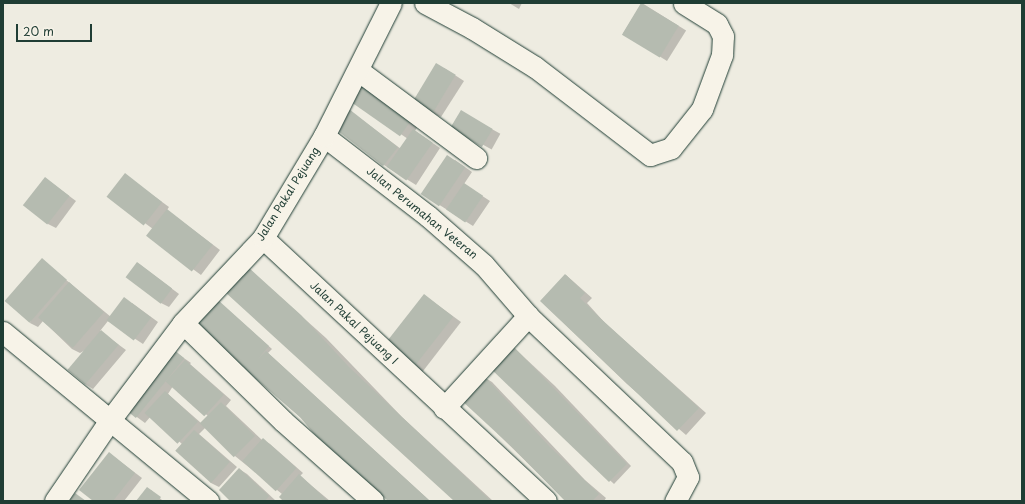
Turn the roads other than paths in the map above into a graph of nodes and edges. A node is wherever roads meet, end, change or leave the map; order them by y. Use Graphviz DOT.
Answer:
graph roads {
  1 [pos="391,3"];
  2 [pos="424,3"];
  3 [pos="688,5"];
  4 [pos="358,71"];
  5 [pos="324,136"];
  6 [pos="476,158"];
  7 [pos="263,238"];
  8 [pos="528,316"];
  9 [pos="183,323"];
  10 [pos="3,332"];
  11 [pos="444,408"];
  12 [pos="110,420"];
  13 [pos="206,500"];
  14 [pos="55,501"];
  15 [pos="373,501"];
  16 [pos="546,501"];
  17 [pos="675,501"];
  1 -- 4 [label="street, Jalan Pakal Pejuang"];
  2 -- 3 [label="street"];
  4 -- 5 [label="street, Jalan Pakal Pejuang"];
  4 -- 6 [label="street"];
  5 -- 7 [label="street, Jalan Pakal Pejuang"];
  5 -- 8 [label="street, Jalan Perumahan Veteran"];
  7 -- 9 [label="street, Jalan Pakal Pejuang"];
  7 -- 11 [label="street, Jalan Pakal Pejuang I"];
  8 -- 11 [label="street"];
  8 -- 17 [label="street, Jalan Perumahan Veteran"];
  9 -- 12 [label="street, Jalan Pakal Pejuang"];
  9 -- 15 [label="street"];
  10 -- 12 [label="street"];
  11 -- 16 [label="street, Jalan Pakal Pejuang I"];
  12 -- 13 [label="street"];
  12 -- 14 [label="street"];
}
